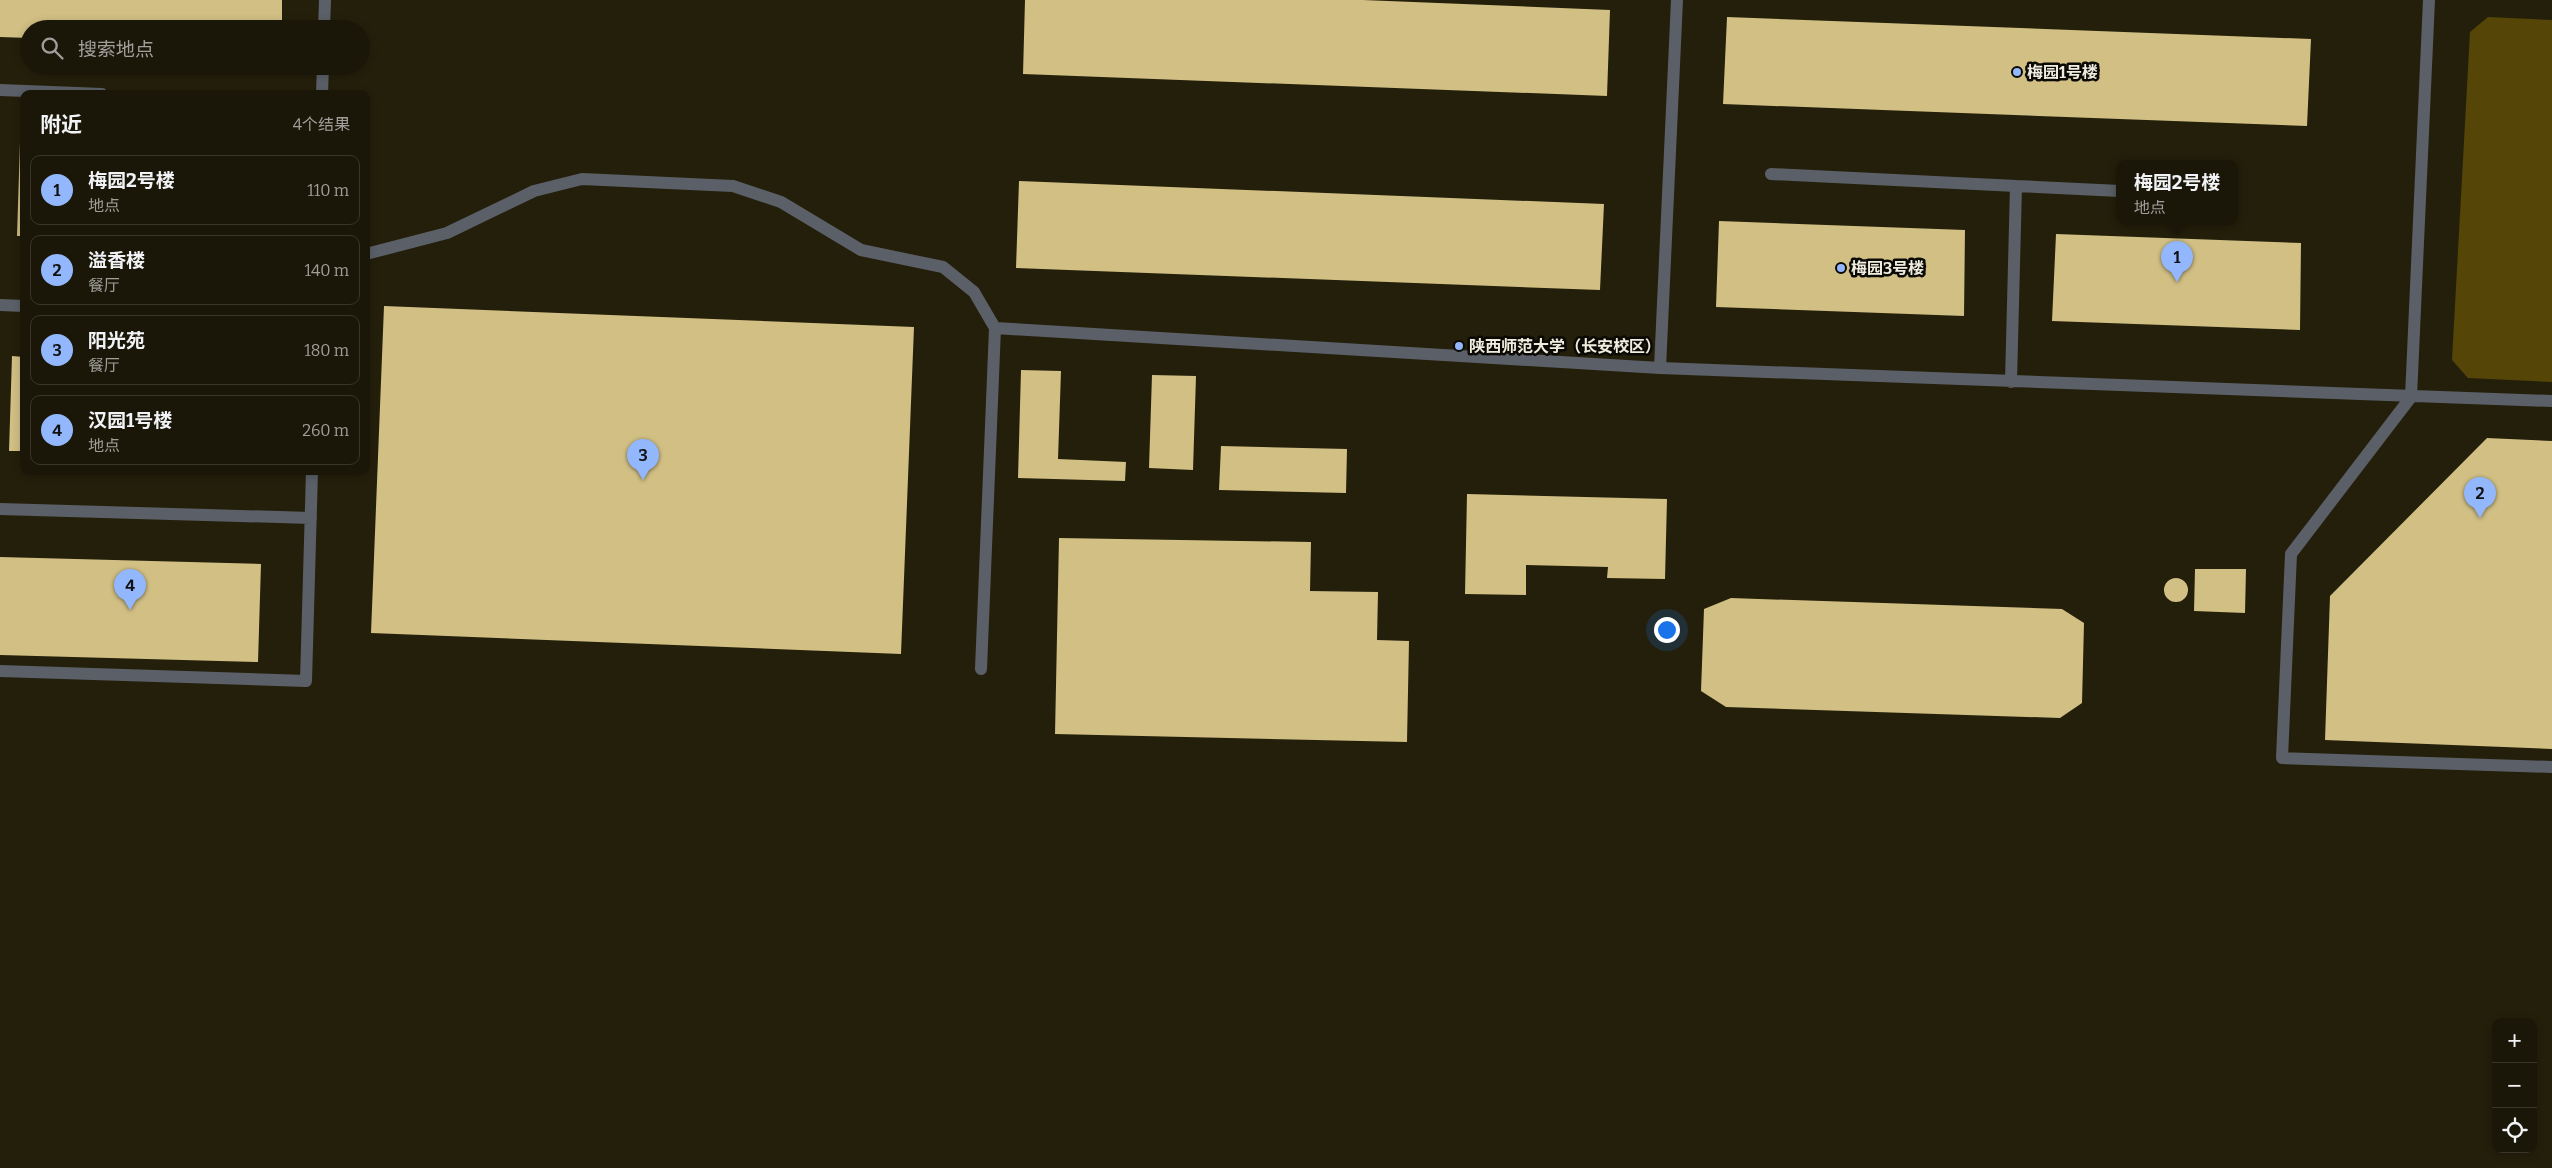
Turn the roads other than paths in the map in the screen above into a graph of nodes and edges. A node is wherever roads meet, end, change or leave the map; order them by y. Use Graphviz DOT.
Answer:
graph roads {
  1 [pos="325,0"];
  2 [pos="1677,0"];
  3 [pos="2429,0"];
  4 [pos="324,20"];
  5 [pos="323,75"];
  6 [pos="0,90"];
  7 [pos="322,90"];
  8 [pos="20,91"];
  9 [pos="1771,174"];
  10 [pos="2016,186"];
  11 [pos="2116,191"];
  12 [pos="370,253"];
  13 [pos="0,305"];
  14 [pos="20,306"];
  15 [pos="994,328"];
  16 [pos="1660,368"];
  17 [pos="2011,382"];
  18 [pos="2411,397"];
  19 [pos="2552,401"];
  20 [pos="312,475"];
  21 [pos="0,509"];
  22 [pos="311,518"];
  23 [pos="981,669"];
  24 [pos="0,671"];
  25 [pos="2552,767"];
  1 -- 4 [label="lane"];
  2 -- 16 [label="lane"];
  3 -- 18 [label="lane"];
  5 -- 7 [label="lane"];
  6 -- 8 [label="lane"];
  9 -- 10 [label="lane"];
  10 -- 11 [label="lane"];
  10 -- 17 [label="lane"];
  12 -- 15 [label="lane"];
  13 -- 14 [label="lane"];
  15 -- 16 [label="lane"];
  15 -- 23 [label="lane"];
  16 -- 17 [label="lane"];
  17 -- 18 [label="lane"];
  18 -- 19 [label="lane"];
  18 -- 25 [label="lane"];
  20 -- 22 [label="lane"];
  21 -- 22 [label="lane"];
  22 -- 24 [label="lane"];
}
